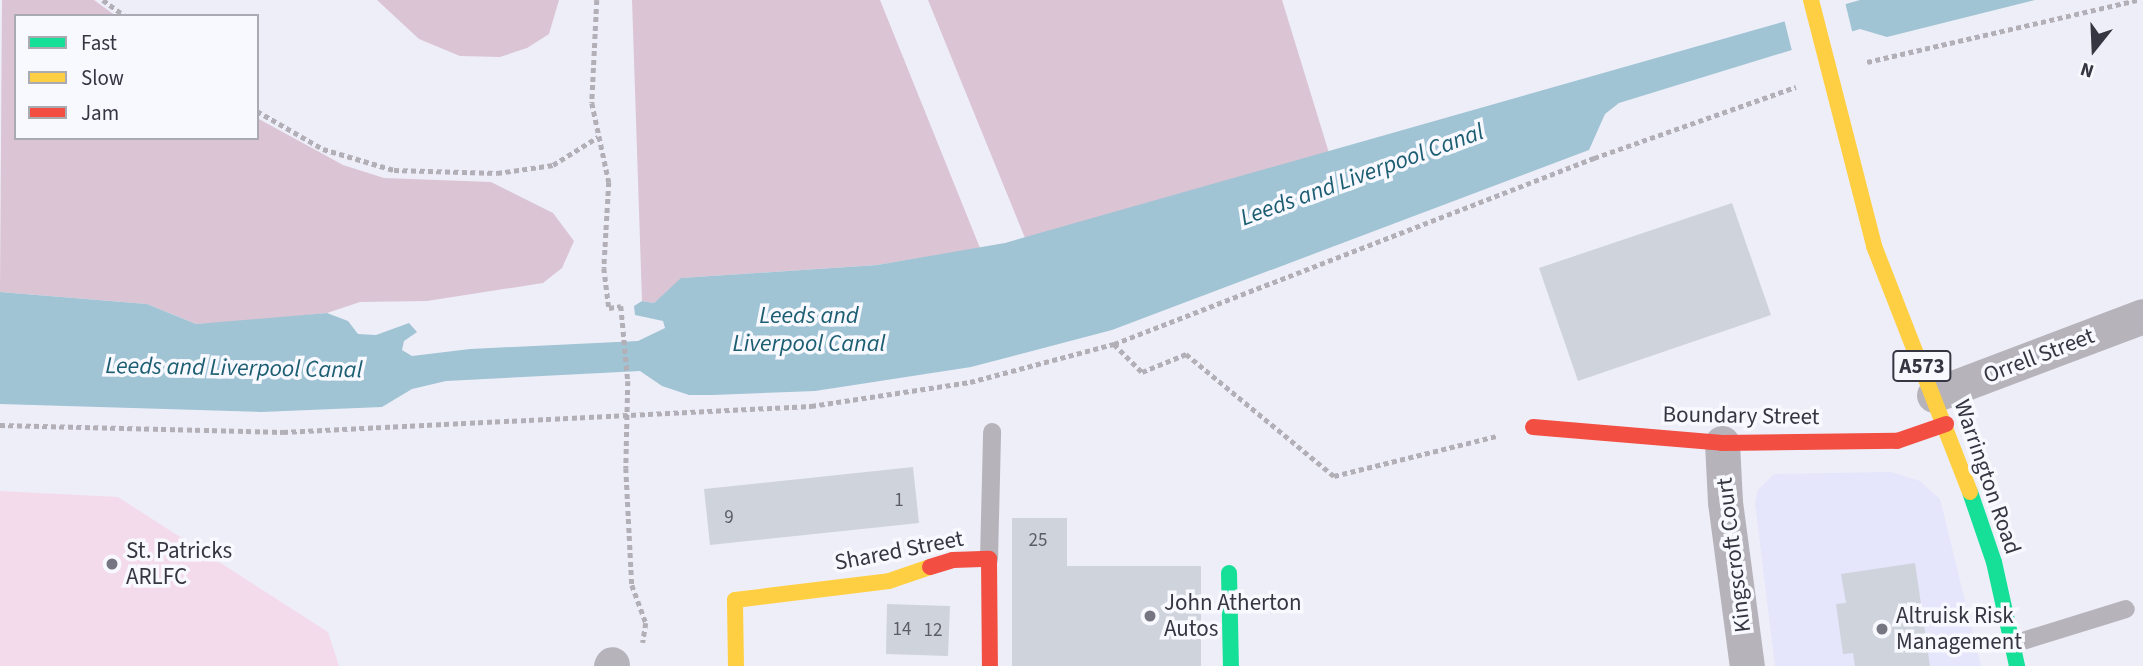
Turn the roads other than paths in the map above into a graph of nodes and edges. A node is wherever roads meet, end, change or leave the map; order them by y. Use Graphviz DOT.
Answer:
graph roads {
  1 [pos="1811,0"];
  2 [pos="2143,316"];
  3 [pos="1940,410"];
  4 [pos="1533,427"];
  5 [pos="992,432"];
  6 [pos="1722,443"];
  7 [pos="989,559"];
  8 [pos="1229,573"];
  9 [pos="2126,609"];
  10 [pos="2013,644"];
  11 [pos="736,666"];
  12 [pos="990,666"];
  13 [pos="1231,666"];
  14 [pos="1747,666"];
  15 [pos="2017,666"];
  1 -- 3 [label="street, Warrington Road / A573"];
  2 -- 3 [label="street, Orrell Street"];
  3 -- 6 [label="street, Boundary Street"];
  3 -- 10 [label="street, Warrington Road / A573"];
  4 -- 6 [label="street, Boundary Street"];
  5 -- 7 [label="lane"];
  6 -- 14 [label="street, Kingscroft Court"];
  7 -- 11 [label="street, Shared Street"];
  7 -- 12 [label="street, Shared Street"];
  8 -- 13 [label="street"];
  9 -- 10 [label="lane"];
  10 -- 15 [label="street, Warrington Road / A573"];
}
